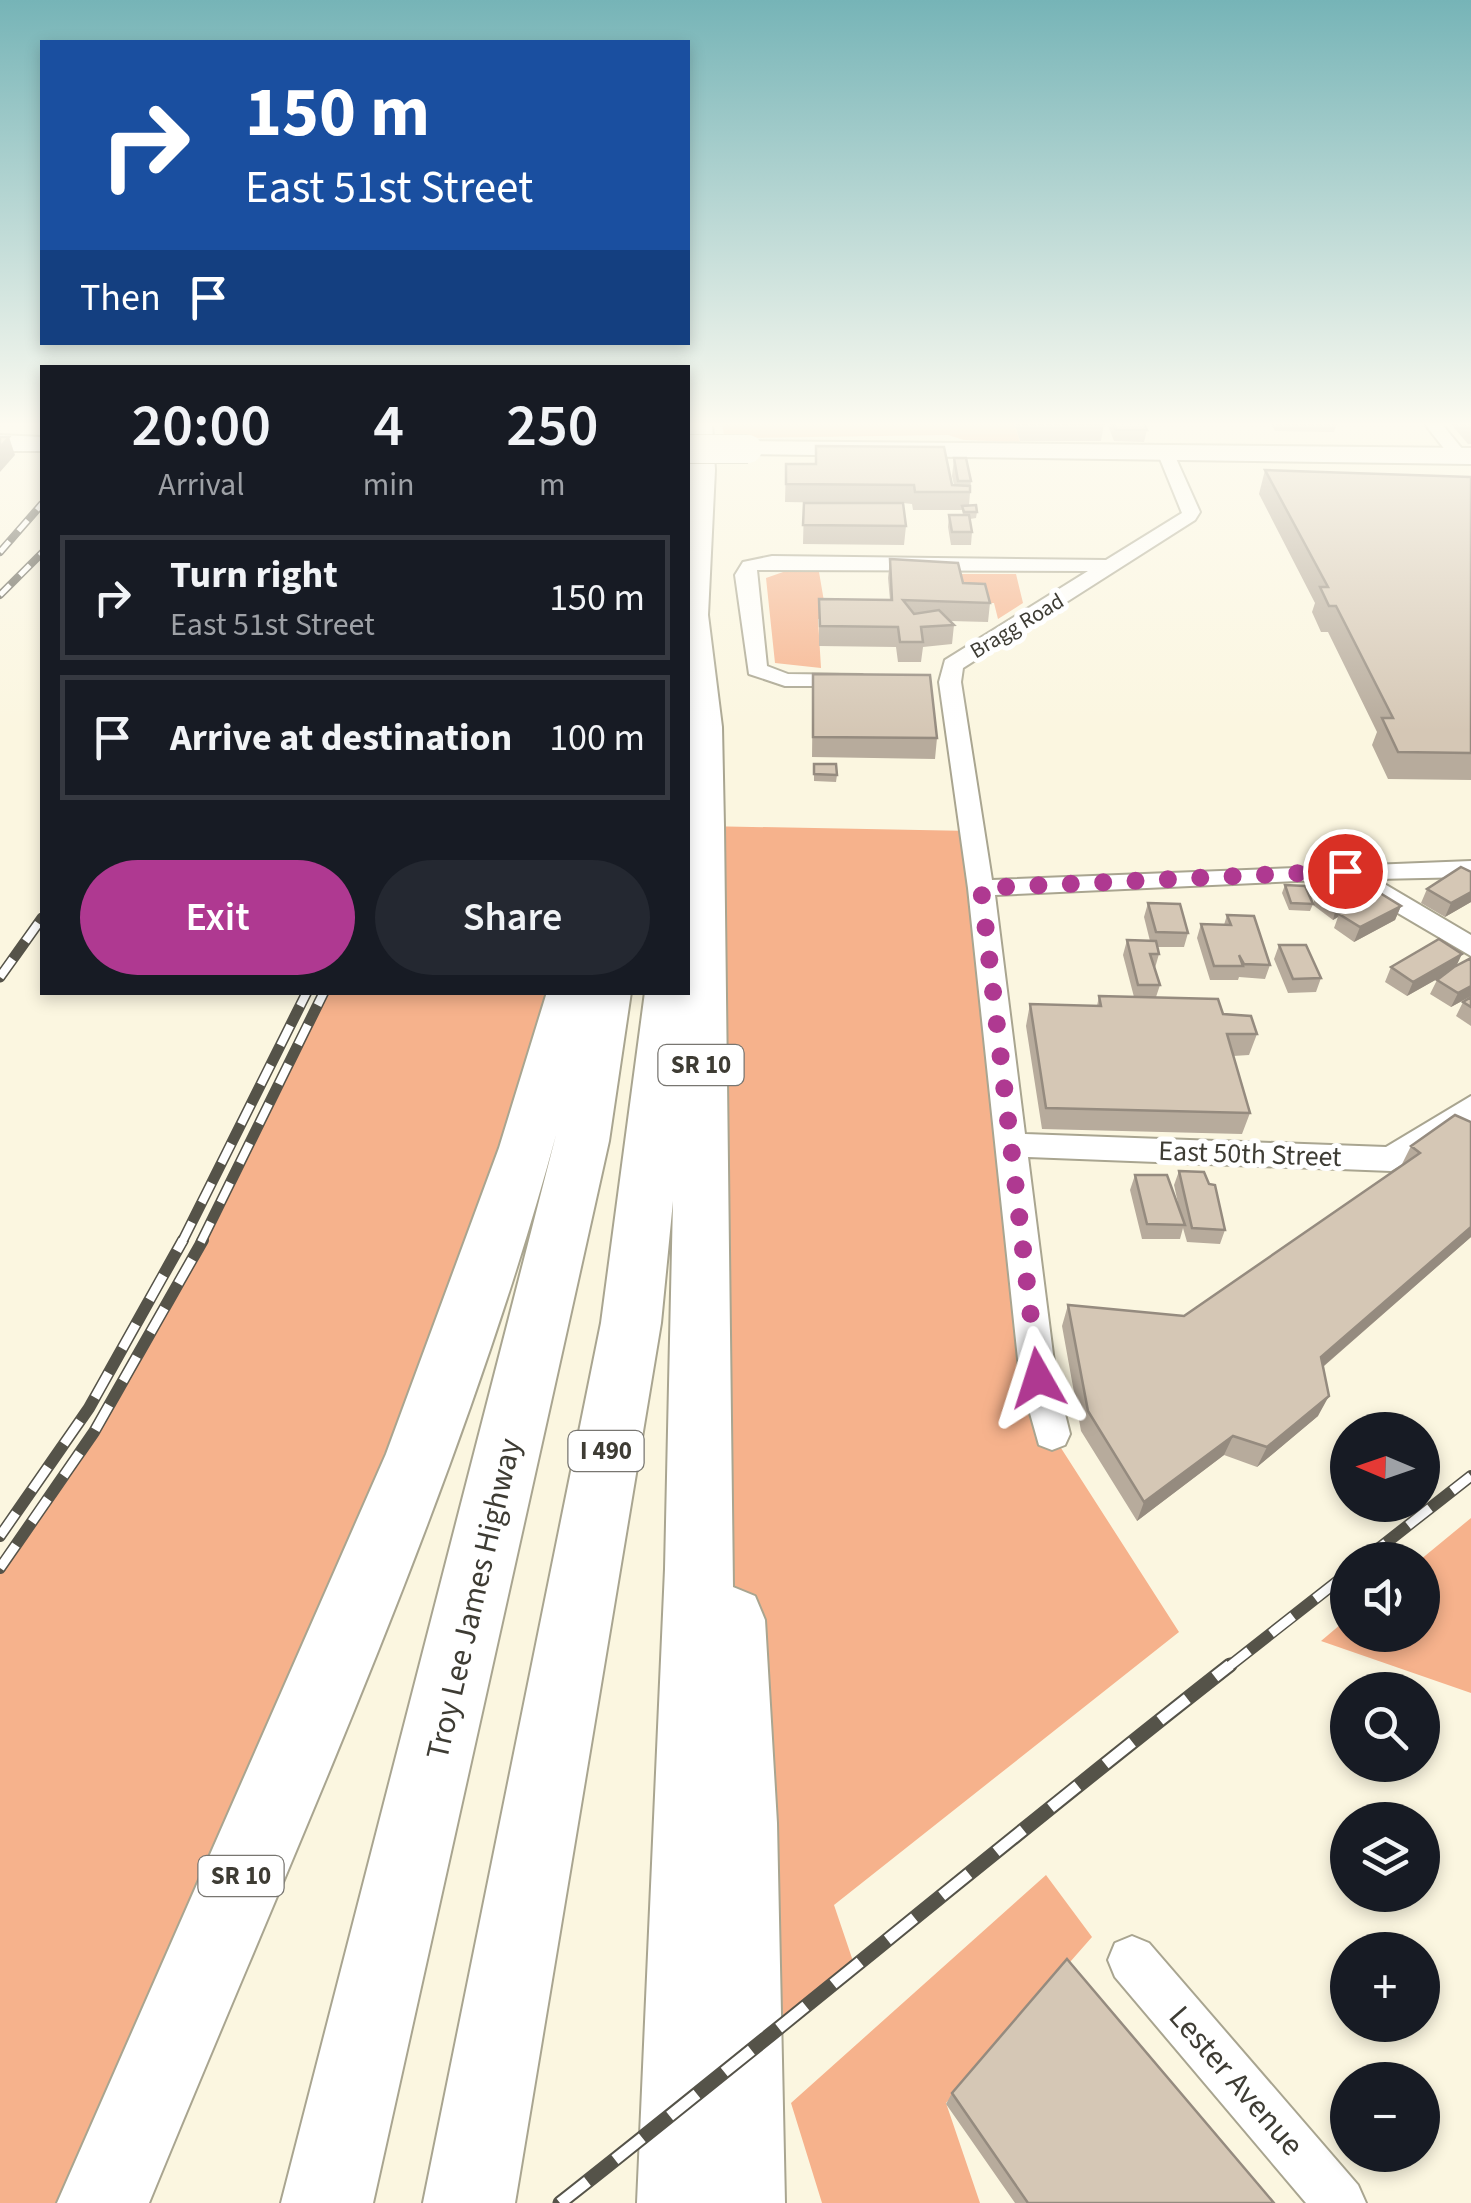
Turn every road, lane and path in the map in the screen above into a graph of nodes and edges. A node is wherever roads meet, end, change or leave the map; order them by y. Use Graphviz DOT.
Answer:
graph roads {
  1 [pos="697,526"];
  2 [pos="1172,526"];
  3 [pos="1116,566"];
  4 [pos="692,619"];
  5 [pos="690,640"];
  6 [pos="877,681"];
  7 [pos="1471,870"];
  8 [pos="1345,871"];
  9 [pos="981,888"];
  10 [pos="1471,947"];
  11 [pos="570,995"];
  12 [pos="606,995"];
  13 [pos="669,995"];
  14 [pos="1471,1107"];
  15 [pos="1013,1145"];
  16 [pos="700,1304"];
  17 [pos="1052,1434"];
  18 [pos="1132,1960"];
  19 [pos="104,2203"];
  20 [pos="327,2203"];
  21 [pos="469,2203"];
  22 [pos="683,2203"];
  23 [pos="739,2203"];
  24 [pos="1340,2203"];
  1 -- 4 [label="highway"];
  2 -- 3 [label="street, Bragg Road"];
  3 -- 6 [label="street"];
  3 -- 9 [label="street, Bragg Road"];
  4 -- 5 [label="highway"];
  4 -- 16 [label="highway, SR 10"];
  7 -- 8 [label="street"];
  8 -- 9 [label="street"];
  8 -- 10 [label="street"];
  9 -- 15 [label="street"];
  11 -- 19 [label="highway, SR 10"];
  12 -- 20 [label="highway, Troy Lee James Highway"];
  13 -- 21 [label="highway, I 490"];
  14 -- 15 [label="street, East 50th Street"];
  15 -- 17 [label="street"];
  16 -- 22 [label="highway, SR 10"];
  16 -- 23 [label="highway"];
  18 -- 24 [label="street, Lester Avenue"];
}
